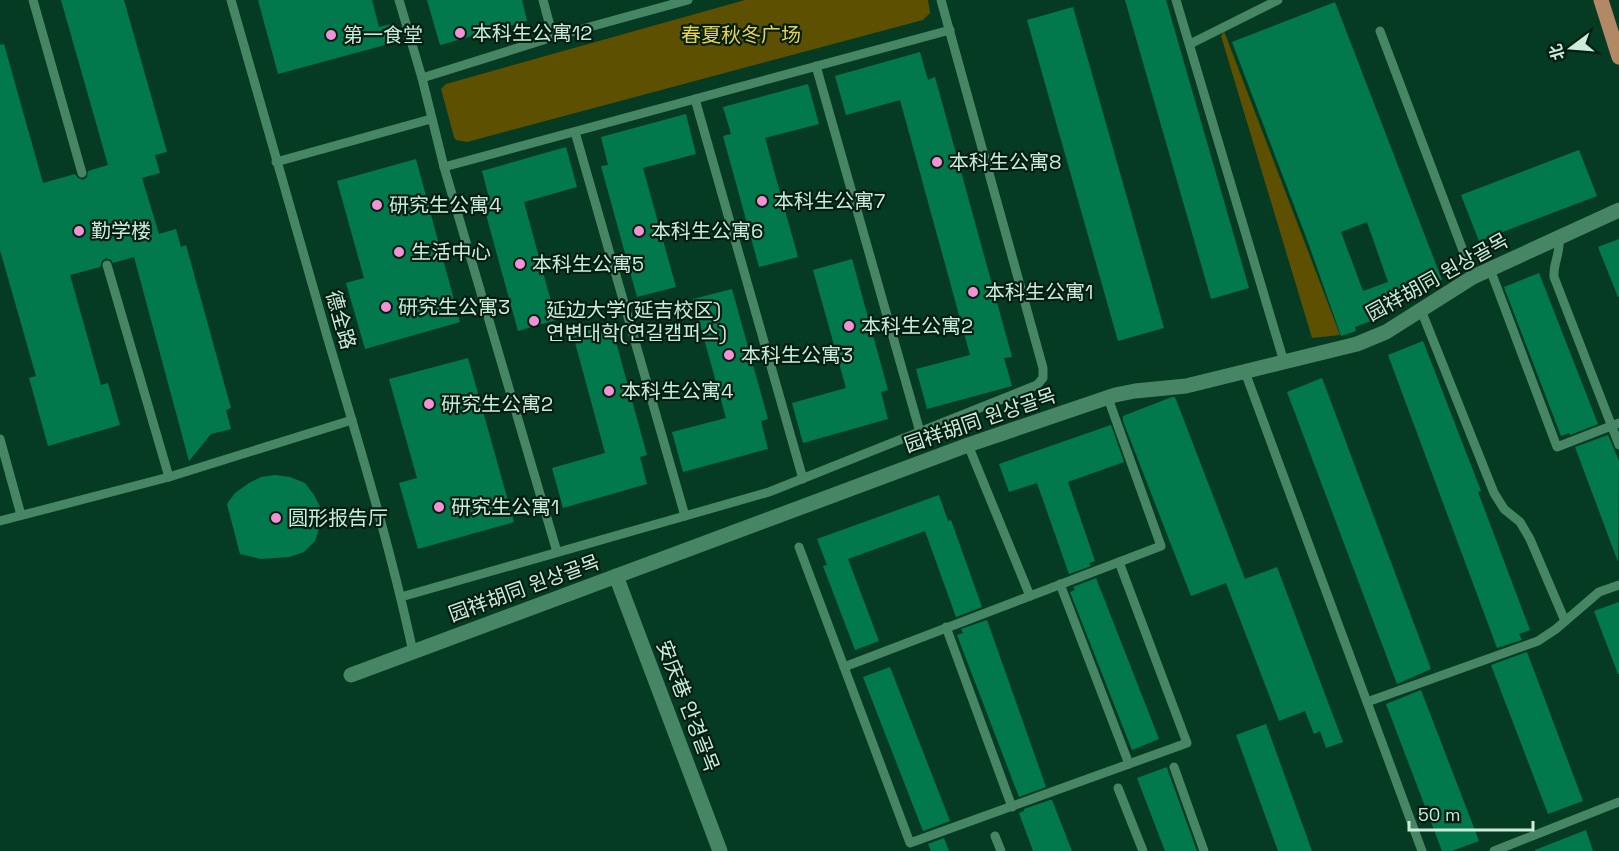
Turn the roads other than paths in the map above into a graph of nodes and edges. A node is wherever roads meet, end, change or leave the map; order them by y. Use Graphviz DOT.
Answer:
graph roads {
  1 [pos="33,0"];
  2 [pos="231,0"];
  3 [pos="399,0"];
  4 [pos="543,0"];
  5 [pos="688,0"];
  6 [pos="941,0"];
  7 [pos="1176,0"];
  8 [pos="1278,0"];
  9 [pos="1601,0"];
  10 [pos="668,3"];
  11 [pos="950,30"];
  12 [pos="1380,31"];
  13 [pos="553,37"];
  14 [pos="1190,44"];
  15 [pos="1619,57"];
  16 [pos="816,66"];
  17 [pos="422,78"];
  18 [pos="695,99"];
  19 [pos="431,119"];
  20 [pos="576,132"];
  21 [pos="276,162"];
  22 [pos="444,167"];
  23 [pos="82,172"];
  24 [pos="1619,210"];
  25 [pos="1559,238"];
  26 [pos="107,265"];
  27 [pos="1490,269"];
  28 [pos="1473,278"];
  29 [pos="1421,310"];
  30 [pos="1284,362"];
  31 [pos="1245,372"];
  32 [pos="1108,398"];
  33 [pos="352,420"];
  34 [pos="1615,424"];
  35 [pos="920,432"];
  36 [pos="0,439"];
  37 [pos="968,445"];
  38 [pos="1619,445"];
  39 [pos="169,477"];
  40 [pos="803,479"];
  41 [pos="21,515"];
  42 [pos="685,516"];
  43 [pos="0,521"];
  44 [pos="799,547"];
  45 [pos="557,552"];
  46 [pos="1119,562"];
  47 [pos="616,576"];
  48 [pos="1060,584"];
  49 [pos="1619,585"];
  50 [pos="1030,596"];
  51 [pos="401,597"];
  52 [pos="1565,621"];
  53 [pos="946,627"];
  54 [pos="413,652"];
  55 [pos="844,667"];
  56 [pos="351,675"];
  57 [pos="1367,702"];
  58 [pos="1129,764"];
  59 [pos="1174,767"];
  60 [pos="1118,788"];
  61 [pos="1619,802"];
  62 [pos="1012,807"];
  63 [pos="995,836"];
  64 [pos="720,851"];
  65 [pos="1001,851"];
  66 [pos="1143,851"];
  67 [pos="1204,851"];
  68 [pos="1422,851"];
  69 [pos="1494,851"];
  1 -- 23 [label="lane"];
  2 -- 21 [label="lane, 德全路"];
  3 -- 17 [label="lane"];
  4 -- 13 [label="lane"];
  5 -- 10 [label="lane"];
  6 -- 11 [label="lane"];
  7 -- 14 [label="lane"];
  8 -- 14 [label="lane"];
  9 -- 15 [label="main road"];
  10 -- 13 [label="lane"];
  11 -- 16 [label="lane"];
  11 -- 35 [label="lane"];
  12 -- 28 [label="lane"];
  13 -- 17 [label="lane"];
  14 -- 30 [label="lane"];
  16 -- 18 [label="lane"];
  16 -- 35 [label="lane"];
  17 -- 19 [label="lane"];
  18 -- 20 [label="lane"];
  18 -- 40 [label="lane"];
  19 -- 21 [label="lane"];
  19 -- 22 [label="lane"];
  20 -- 22 [label="lane"];
  20 -- 42 [label="lane"];
  21 -- 33 [label="lane, 德全路"];
  22 -- 45 [label="lane"];
  24 -- 25 [label="street, 园祥胡同 원상골목"];
  25 -- 27 [label="street, 园祥胡同 원상골목"];
  25 -- 34 [label="lane"];
  26 -- 39 [label="lane"];
  27 -- 28 [label="street, 园祥胡同 원상골목"];
  27 -- 34 [label="lane"];
  28 -- 29 [label="street, 园祥胡同 원상골목"];
  29 -- 30 [label="street, 园祥胡同 원상골목"];
  29 -- 52 [label="lane"];
  30 -- 31 [label="street, 园祥胡同 원상골목"];
  31 -- 32 [label="street, 园祥胡同 원상골목"];
  31 -- 57 [label="lane"];
  32 -- 37 [label="street, 园祥胡同 원상골목"];
  32 -- 46 [label="lane"];
  33 -- 39 [label="lane"];
  33 -- 51 [label="lane, 德全路"];
  34 -- 38 [label="lane"];
  35 -- 40 [label="lane"];
  36 -- 41 [label="lane"];
  37 -- 47 [label="street, 园祥胡同 원상골목"];
  37 -- 50 [label="lane"];
  39 -- 41 [label="lane"];
  40 -- 42 [label="lane"];
  41 -- 43 [label="lane"];
  42 -- 45 [label="lane"];
  44 -- 55 [label="lane"];
  45 -- 51 [label="lane"];
  46 -- 48 [label="lane"];
  46 -- 58 [label="lane"];
  47 -- 54 [label="street, 园祥胡同 원상골목"];
  47 -- 64 [label="street, 安庆巷 안경골목"];
  48 -- 50 [label="lane"];
  48 -- 58 [label="lane"];
  49 -- 52 [label="lane"];
  50 -- 53 [label="lane"];
  51 -- 54 [label="lane, 德全路"];
  52 -- 57 [label="lane"];
  53 -- 55 [label="lane"];
  53 -- 62 [label="lane"];
  54 -- 56 [label="street, 园祥胡同 원상골목"];
  55 -- 62 [label="lane"];
  57 -- 68 [label="lane"];
  58 -- 62 [label="lane"];
  59 -- 67 [label="lane"];
  60 -- 66 [label="lane"];
  61 -- 69 [label="lane"];
  63 -- 65 [label="lane"];
}
